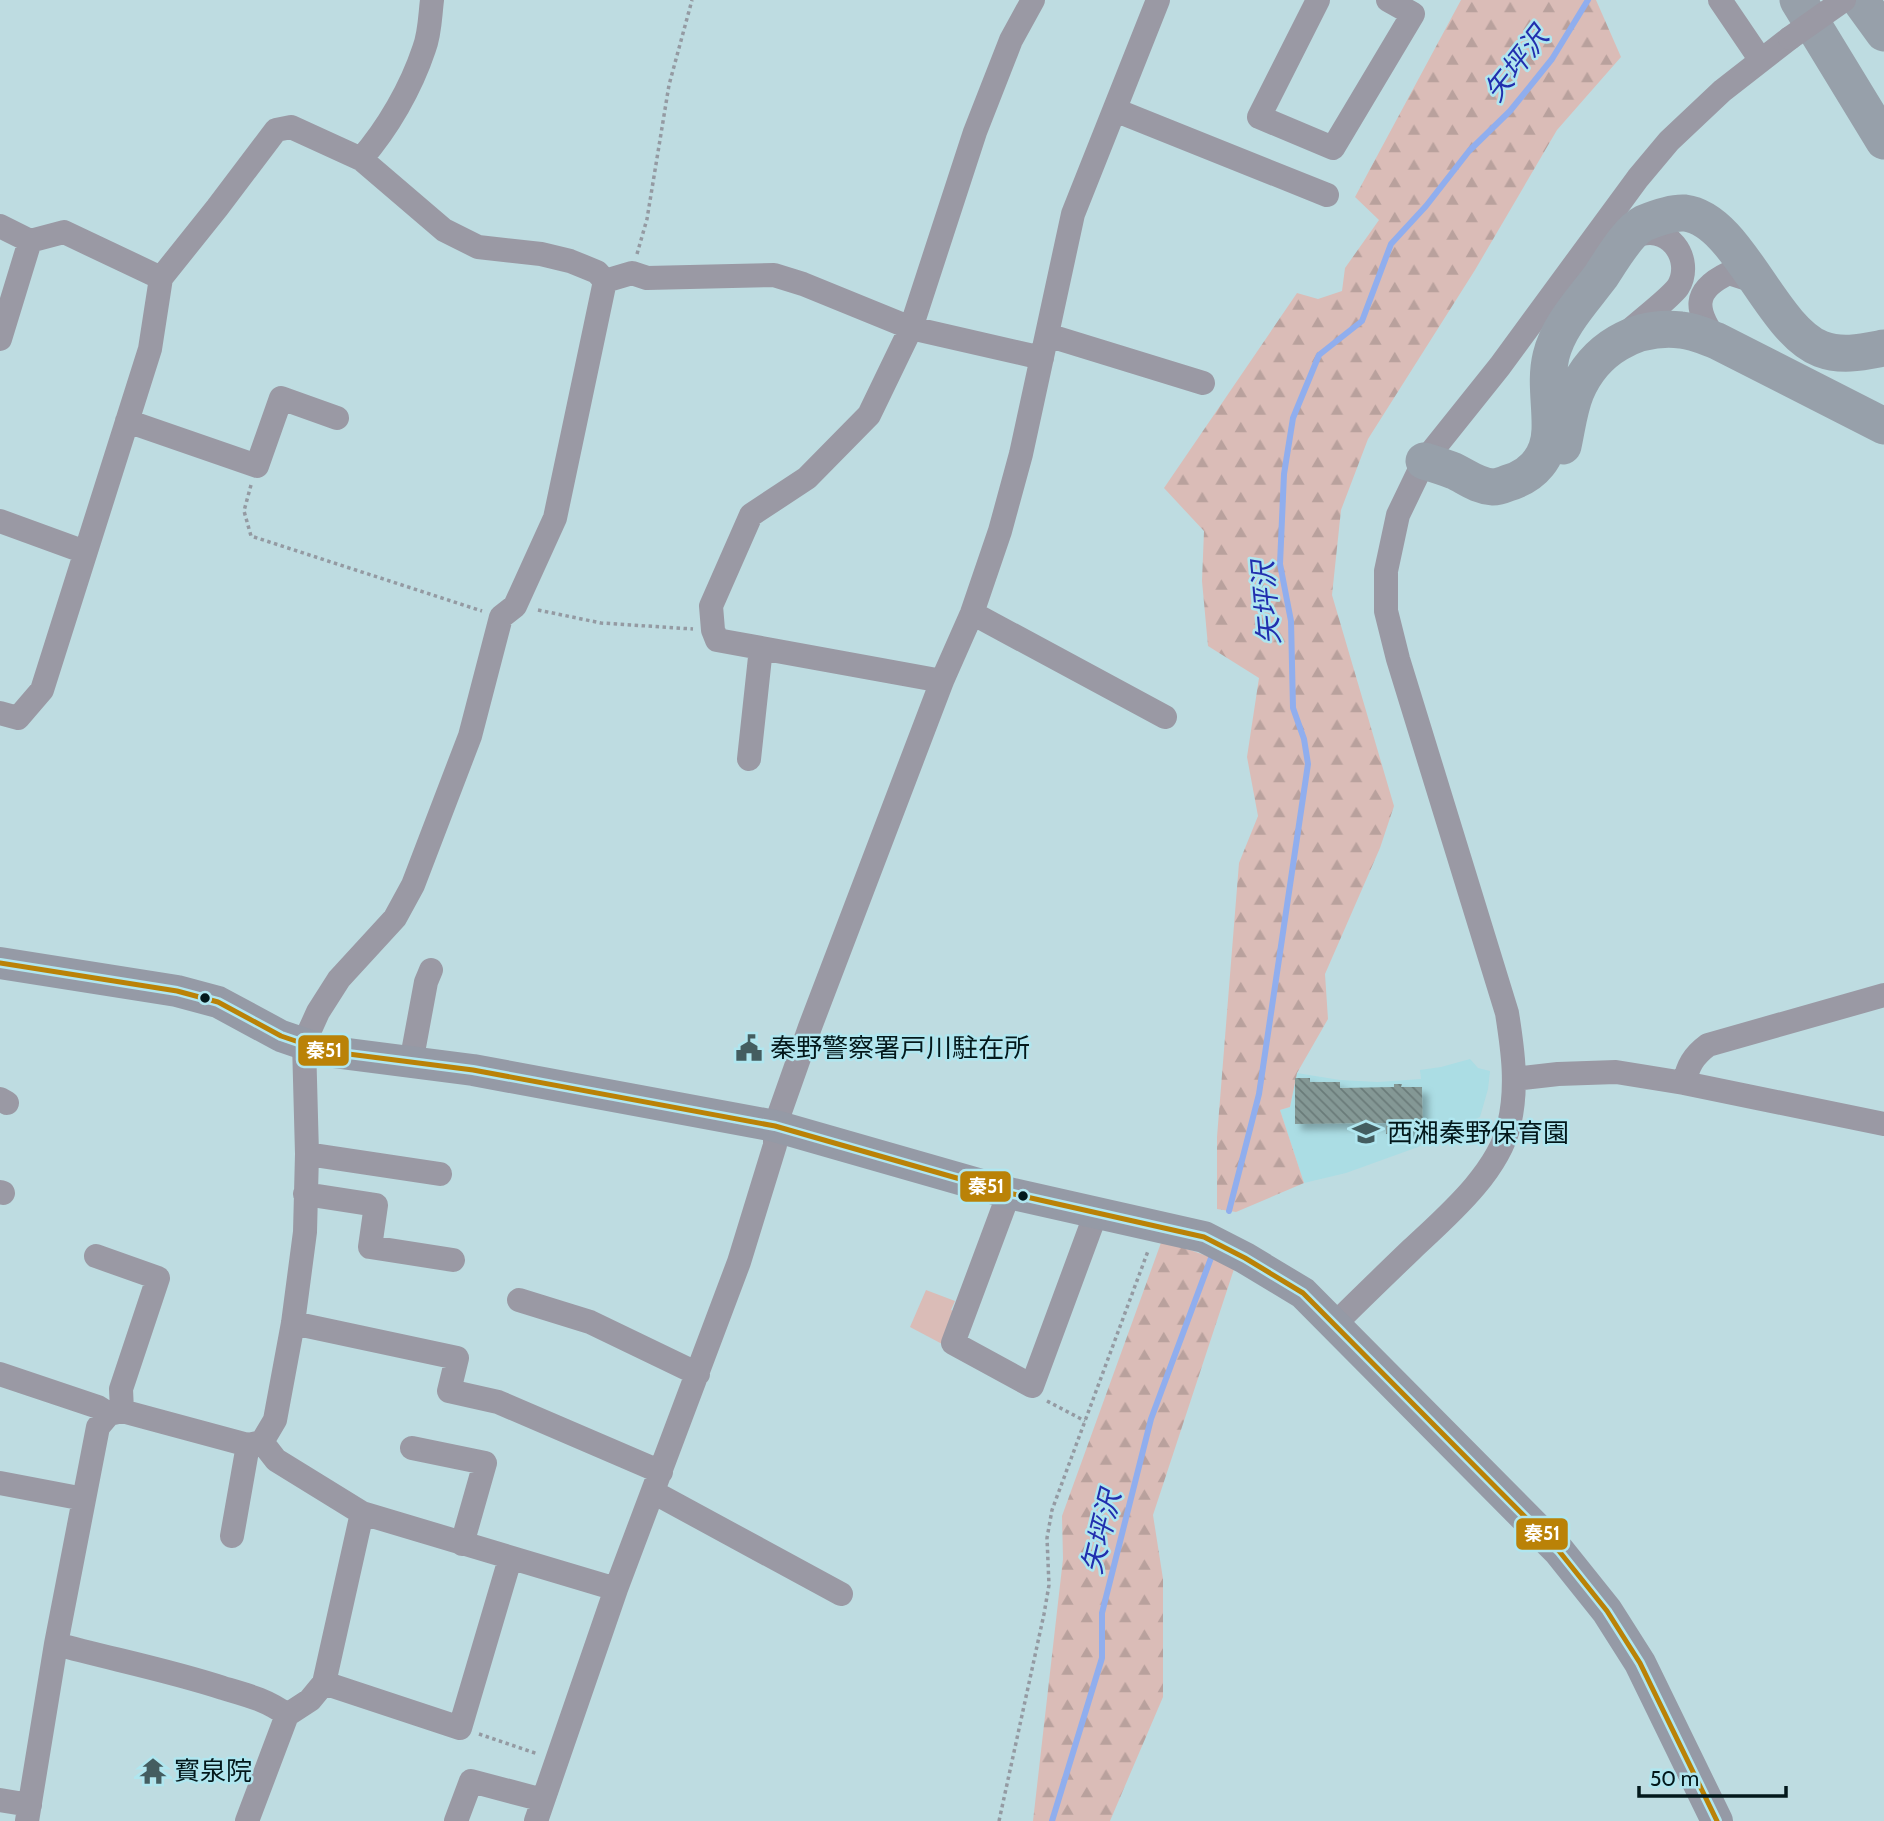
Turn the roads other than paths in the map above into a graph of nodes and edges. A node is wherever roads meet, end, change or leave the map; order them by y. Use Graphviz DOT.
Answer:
graph roads {
  1 [pos="432,0"];
  2 [pos="1033,0"];
  3 [pos="1158,0"];
  4 [pos="1318,0"];
  5 [pos="1388,0"];
  6 [pos="1720,0"];
  7 [pos="1798,0"];
  8 [pos="1844,0"];
  9 [pos="1860,0"];
  10 [pos="1884,33"];
  11 [pos="1760,60"];
  12 [pos="1115,110"];
  13 [pos="1884,141"];
  14 [pos="361,159"];
  15 [pos="1327,195"];
  16 [pos="0,226"];
  17 [pos="30,241"];
  18 [pos="1625,242"];
  19 [pos="161,278"];
  20 [pos="605,281"];
  21 [pos="1760,284"];
  22 [pos="911,328"];
  23 [pos="0,339"];
  24 [pos="1717,341"];
  25 [pos="1614,344"];
  26 [pos="1044,347"];
  27 [pos="1884,348"];
  28 [pos="1203,383"];
  29 [pos="337,418"];
  30 [pos="127,421"];
  31 [pos="1884,426"];
  32 [pos="1424,461"];
  33 [pos="0,521"];
  34 [pos="85,552"];
  35 [pos="972,613"];
  36 [pos="761,648"];
  37 [pos="942,681"];
  38 [pos="0,713"];
  39 [pos="1165,717"];
  40 [pos="749,759"];
  41 [pos="0,964"];
  42 [pos="431,970"];
  43 [pos="1884,995"];
  44 [pos="304,1043"];
  45 [pos="411,1063"];
  46 [pos="1514,1079"];
  47 [pos="1684,1083"];
  48 [pos="1884,1124"];
  49 [pos="775,1126"];
  50 [pos="307,1154"];
  51 [pos="440,1174"];
  52 [pos="1009,1193"];
  53 [pos="305,1194"];
  54 [pos="1096,1213"];
  55 [pos="96,1256"];
  56 [pos="453,1260"];
  57 [pos="519,1300"];
  58 [pos="293,1323"];
  59 [pos="1335,1324"];
  60 [pos="0,1374"];
  61 [pos="698,1374"];
  62 [pos="116,1412"];
  63 [pos="255,1443"];
  64 [pos="412,1448"];
  65 [pos="657,1482"];
  66 [pos="1,1487"];
  67 [pos="83,1499"];
  68 [pos="362,1513"];
  69 [pos="232,1536"];
  70 [pos="462,1544"];
  71 [pos="510,1559"];
  72 [pos="616,1589"];
  73 [pos="841,1594"];
  74 [pos="56,1644"];
  75 [pos="324,1683"];
  76 [pos="287,1715"];
  77 [pos="0,1800"];
  78 [pos="540,1810"];
  79 [pos="28,1813"];
  80 [pos="247,1821"];
  81 [pos="456,1821"];
  82 [pos="1717,1821"];
  1 -- 14 [label="street"];
  2 -- 22 [label="street"];
  3 -- 12 [label="street"];
  4 -- 5 [label="street"];
  6 -- 11 [label="street"];
  7 -- 13 [label="highway"];
  8 -- 11 [label="street, bridge"];
  9 -- 10 [label="highway"];
  11 -- 32 [label="street"];
  12 -- 15 [label="street"];
  12 -- 26 [label="street"];
  14 -- 19 [label="street"];
  14 -- 20 [label="street"];
  16 -- 17 [label="street"];
  17 -- 19 [label="street"];
  17 -- 23 [label="street"];
  18 -- 21 [label="highway"];
  18 -- 25 [label="street"];
  18 -- 32 [label="highway"];
  19 -- 30 [label="street"];
  20 -- 22 [label="street"];
  20 -- 44 [label="street"];
  21 -- 24 [label="street"];
  21 -- 27 [label="highway"];
  22 -- 26 [label="street"];
  22 -- 36 [label="street"];
  24 -- 25 [label="highway"];
  24 -- 31 [label="highway"];
  25 -- 32 [label="highway"];
  26 -- 28 [label="street"];
  26 -- 35 [label="street"];
  29 -- 30 [label="street"];
  30 -- 34 [label="street"];
  32 -- 46 [label="street"];
  33 -- 34 [label="street"];
  34 -- 38 [label="street"];
  35 -- 37 [label="street"];
  35 -- 39 [label="street"];
  36 -- 37 [label="street"];
  36 -- 40 [label="street"];
  37 -- 49 [label="street"];
  41 -- 44 [label="main road"];
  42 -- 45 [label="street"];
  43 -- 47 [label="street"];
  44 -- 45 [label="main road"];
  44 -- 50 [label="street"];
  45 -- 49 [label="main road"];
  46 -- 47 [label="street"];
  46 -- 59 [label="street"];
  47 -- 48 [label="street"];
  49 -- 52 [label="main road"];
  49 -- 61 [label="street"];
  50 -- 51 [label="street"];
  50 -- 53 [label="street"];
  52 -- 54 [label="main road"];
  52 -- 54 [label="street"];
  53 -- 56 [label="street"];
  53 -- 58 [label="street"];
  54 -- 59 [label="main road"];
  55 -- 62 [label="street"];
  57 -- 61 [label="street"];
  58 -- 63 [label="street"];
  58 -- 65 [label="street"];
  59 -- 82 [label="main road"];
  60 -- 62 [label="street"];
  61 -- 65 [label="street"];
  62 -- 63 [label="street"];
  62 -- 67 [label="street"];
  63 -- 68 [label="street"];
  63 -- 69 [label="street"];
  64 -- 70 [label="street"];
  65 -- 72 [label="street"];
  65 -- 73 [label="street"];
  66 -- 67 [label="street"];
  67 -- 74 [label="street"];
  68 -- 70 [label="street"];
  68 -- 75 [label="street"];
  70 -- 71 [label="street"];
  71 -- 72 [label="street"];
  71 -- 75 [label="street"];
  72 -- 78 [label="street"];
  74 -- 76 [label="street"];
  74 -- 79 [label="street"];
  75 -- 76 [label="street"];
  76 -- 80 [label="street"];
  77 -- 79 [label="street"];
  78 -- 81 [label="street"];
}
